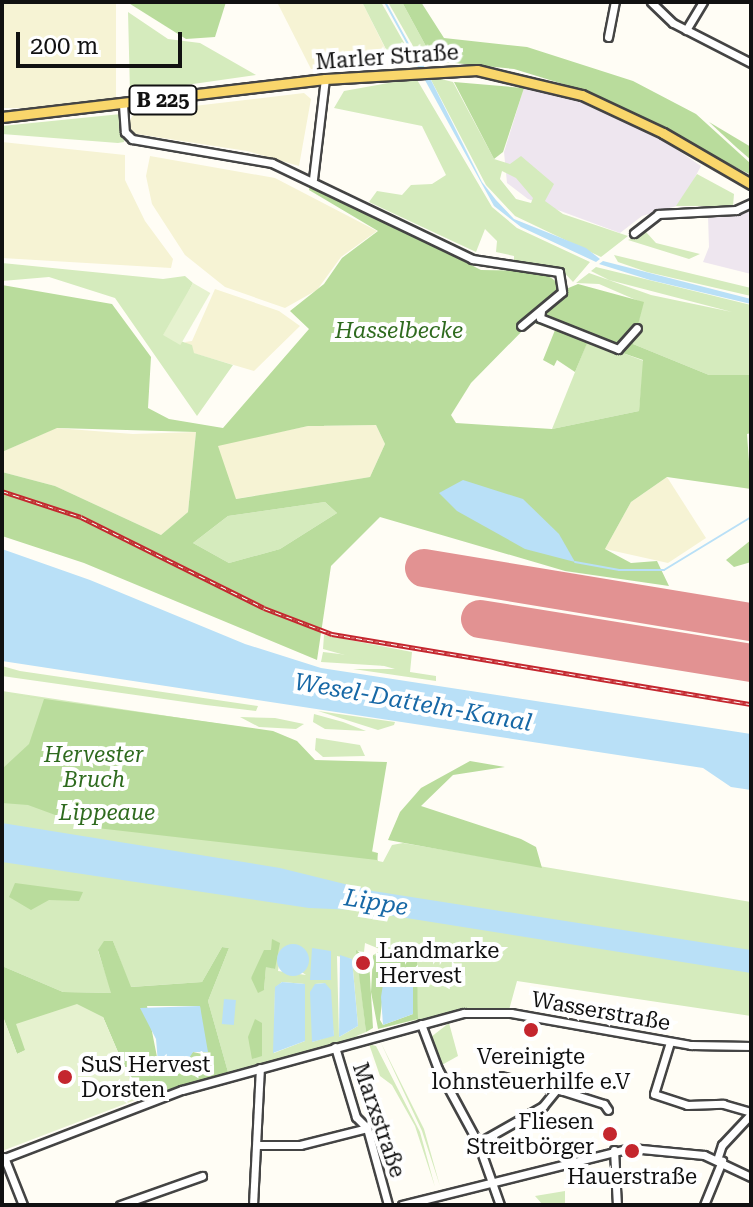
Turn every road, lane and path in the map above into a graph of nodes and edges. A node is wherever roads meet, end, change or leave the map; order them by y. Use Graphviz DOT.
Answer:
graph roads {
  1 [pos="615,2"];
  2 [pos="651,2"];
  3 [pos="703,2"];
  4 [pos="686,30"];
  5 [pos="608,37"];
  6 [pos="751,63"];
  7 [pos="325,79"];
  8 [pos="123,105"];
  9 [pos="2,117"];
  10 [pos="313,179"];
  11 [pos="751,184"];
  12 [pos="751,203"];
  13 [pos="634,233"];
  14 [pos="541,311"];
  15 [pos="521,326"];
  16 [pos="637,328"];
  17 [pos="421,1024"];
  18 [pos="670,1042"];
  19 [pos="751,1046"];
  20 [pos="335,1047"];
  21 [pos="260,1068"];
  22 [pos="500,1076"];
  23 [pos="556,1090"];
  24 [pos="608,1110"];
  25 [pos="751,1113"];
  26 [pos="367,1128"];
  27 [pos="478,1143"];
  28 [pos="257,1145"];
  29 [pos="614,1150"];
  30 [pos="3,1157"];
  31 [pos="719,1160"];
  32 [pos="202,1176"];
  33 [pos="751,1177"];
  34 [pos="489,1182"];
  35 [pos="23,1205"];
  36 [pos="120,1205"];
  37 [pos="253,1205"];
  38 [pos="388,1205"];
  39 [pos="402,1205"];
  40 [pos="500,1205"];
  41 [pos="617,1205"];
  42 [pos="704,1205"];
  1 -- 5 [label="street"];
  2 -- 4 [label="street"];
  3 -- 4 [label="street"];
  4 -- 6 [label="street"];
  7 -- 8 [label="main road, Marler Straße / B 225"];
  7 -- 10 [label="street"];
  7 -- 11 [label="main road, Marler Straße / B 225"];
  8 -- 9 [label="main road, Marler Straße / B 225"];
  8 -- 10 [label="street"];
  10 -- 14 [label="street"];
  12 -- 13 [label="street"];
  14 -- 15 [label="street"];
  14 -- 16 [label="street"];
  17 -- 18 [label="street, Wasserstraße"];
  17 -- 20 [label="street, Wasserstraße"];
  17 -- 27 [label="street"];
  18 -- 19 [label="street, Wasserstraße"];
  18 -- 25 [label="street"];
  20 -- 21 [label="street, Wasserstraße"];
  20 -- 26 [label="street, Marxstraße"];
  21 -- 28 [label="street"];
  21 -- 30 [label="street, Wasserstraße"];
  22 -- 23 [label="street"];
  23 -- 24 [label="street"];
  23 -- 27 [label="street"];
  25 -- 31 [label="street"];
  26 -- 28 [label="street"];
  26 -- 38 [label="street, Marxstraße"];
  27 -- 34 [label="street"];
  28 -- 37 [label="street"];
  29 -- 31 [label="street"];
  29 -- 34 [label="street"];
  29 -- 41 [label="street"];
  30 -- 35 [label="street"];
  31 -- 33 [label="street"];
  31 -- 42 [label="street"];
  32 -- 36 [label="street"];
  34 -- 39 [label="street"];
  34 -- 40 [label="street"];
}
